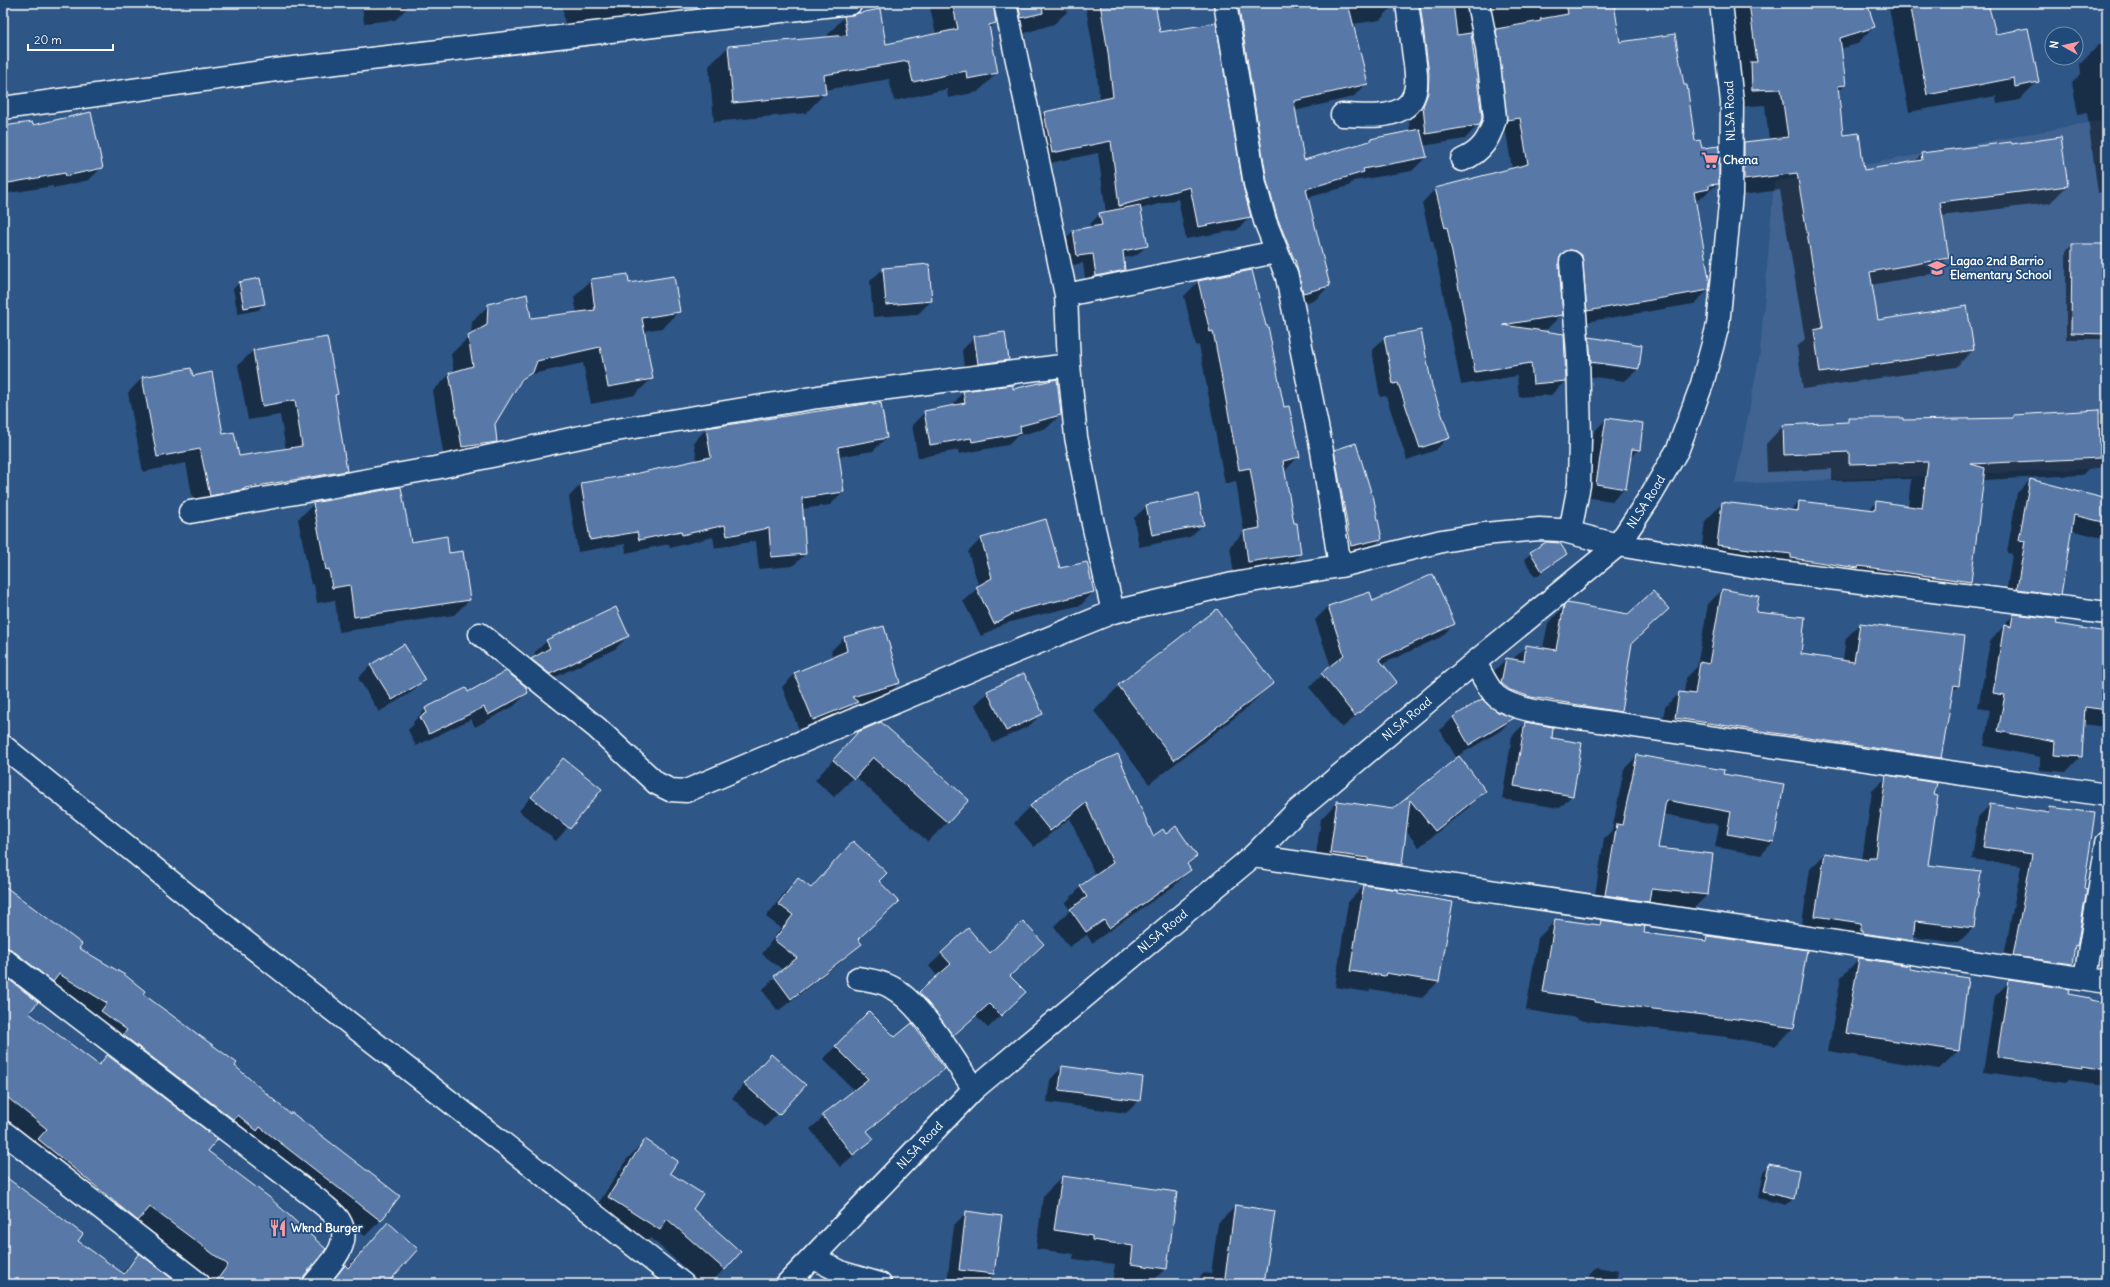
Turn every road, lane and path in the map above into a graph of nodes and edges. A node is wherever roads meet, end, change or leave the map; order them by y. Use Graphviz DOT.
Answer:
graph roads {
  1 [pos="851,3"];
  2 [pos="1005,3"];
  3 [pos="1225,3"];
  4 [pos="1407,3"];
  5 [pos="1478,3"];
  6 [pos="1721,3"];
  7 [pos="3,108"];
  8 [pos="1342,115"];
  9 [pos="1462,160"];
  10 [pos="1276,252"];
  11 [pos="1571,262"];
  12 [pos="1066,295"];
  13 [pos="1068,365"];
  14 [pos="190,512"];
  15 [pos="1570,532"];
  16 [pos="1618,545"];
  17 [pos="1340,566"];
  18 [pos="1113,612"];
  19 [pos="2107,613"];
  20 [pos="480,634"];
  21 [pos="1475,662"];
  22 [pos="3,746"];
  23 [pos="2107,795"];
  24 [pos="2107,843"];
  25 [pos="1253,856"];
  26 [pos="3,958"];
  27 [pos="858,978"];
  28 [pos="2085,978"];
  29 [pos="2107,982"];
  30 [pos="974,1089"];
  31 [pos="3,1132"];
  32 [pos="814,1258"];
  33 [pos="199,1284"];
  34 [pos="314,1284"];
  35 [pos="683,1284"];
  36 [pos="787,1284"];
  37 [pos="880,1284"];
  1 -- 7 [label="street"];
  2 -- 12 [label="street"];
  3 -- 10 [label="street"];
  4 -- 8 [label="street"];
  5 -- 9 [label="street"];
  6 -- 16 [label="street, NLSA Road"];
  10 -- 12 [label="street"];
  10 -- 17 [label="street"];
  11 -- 15 [label="street"];
  12 -- 13 [label="street"];
  13 -- 14 [label="street"];
  13 -- 18 [label="street"];
  15 -- 16 [label="street"];
  15 -- 17 [label="street"];
  16 -- 19 [label="street"];
  16 -- 21 [label="street, NLSA Road"];
  17 -- 18 [label="street"];
  18 -- 20 [label="street"];
  21 -- 23 [label="street"];
  21 -- 25 [label="street, NLSA Road"];
  22 -- 35 [label="street"];
  24 -- 28 [label="street"];
  25 -- 28 [label="street"];
  25 -- 30 [label="street, NLSA Road"];
  26 -- 34 [label="street"];
  27 -- 30 [label="street"];
  28 -- 29 [label="street"];
  30 -- 32 [label="street, NLSA Road"];
  31 -- 33 [label="street"];
  32 -- 36 [label="street, NLSA Road"];
  32 -- 37 [label="street"];
}
